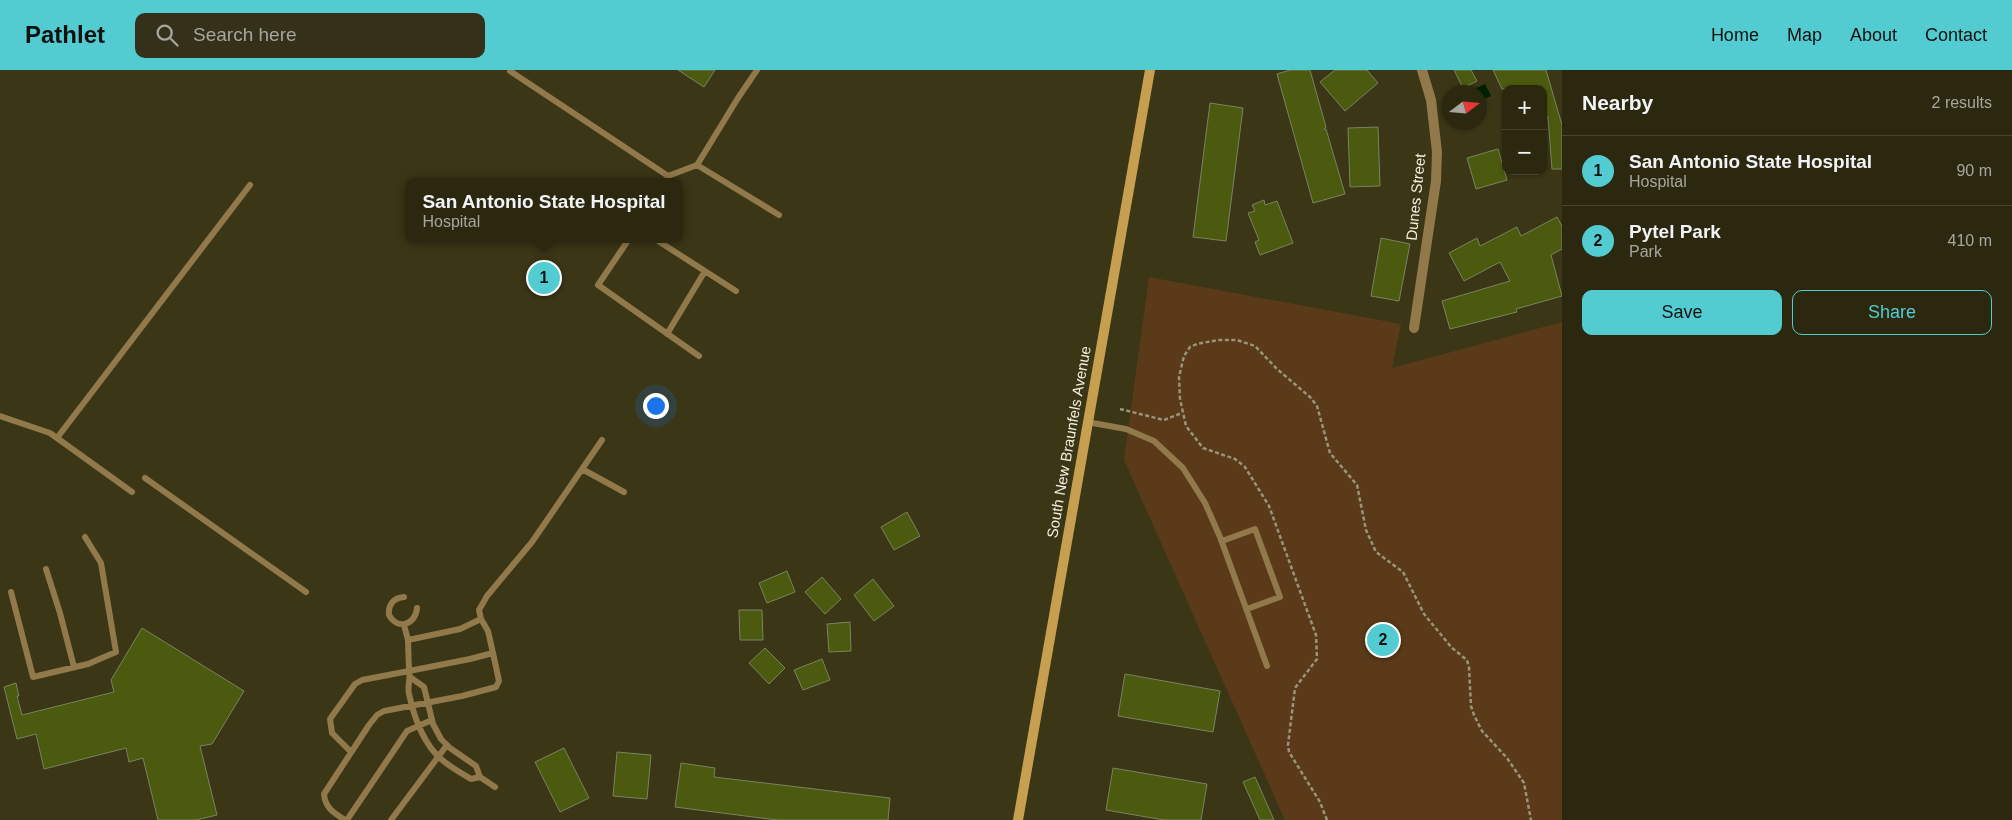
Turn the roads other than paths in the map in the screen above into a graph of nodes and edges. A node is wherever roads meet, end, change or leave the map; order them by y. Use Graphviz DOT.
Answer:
graph roads {
  1 [pos="757,70"];
  2 [pos="1150,70"];
  3 [pos="1422,70"];
  4 [pos="510,71"];
  5 [pos="697,165"];
  6 [pos="250,185"];
  7 [pos="779,215"];
  8 [pos="626,243"];
  9 [pos="661,243"];
  10 [pos="705,271"];
  11 [pos="736,291"];
  12 [pos="1414,328"];
  13 [pos="668,334"];
  14 [pos="699,356"];
  15 [pos="0,416"];
  16 [pos="1087,422"];
  17 [pos="57,438"];
  18 [pos="602,440"];
  19 [pos="582,469"];
  20 [pos="145,478"];
  21 [pos="132,492"];
  22 [pos="624,492"];
  23 [pos="85,537"];
  24 [pos="1222,541"];
  25 [pos="46,569"];
  26 [pos="11,592"];
  27 [pos="306,592"];
  28 [pos="404,597"];
  29 [pos="416,608"];
  30 [pos="1247,610"];
  31 [pos="481,620"];
  32 [pos="404,625"];
  33 [pos="408,640"];
  34 [pos="493,652"];
  35 [pos="1267,666"];
  36 [pos="74,667"];
  37 [pos="409,674"];
  38 [pos="428,703"];
  39 [pos="413,706"];
  40 [pos="432,720"];
  41 [pos="419,724"];
  42 [pos="446,745"];
  43 [pos="351,752"];
  44 [pos="437,756"];
  45 [pos="480,778"];
  46 [pos="495,787"];
  47 [pos="346,820"];
  48 [pos="391,820"];
  49 [pos="1018,820"];
  1 -- 5 [label="lane"];
  2 -- 16 [label="main road, South New Braunfels Avenue"];
  3 -- 12 [label="street, Dunes Street"];
  4 -- 5 [label="lane"];
  5 -- 7 [label="lane"];
  6 -- 17 [label="lane"];
  8 -- 13 [label="lane"];
  9 -- 10 [label="lane"];
  10 -- 11 [label="lane"];
  10 -- 13 [label="lane"];
  13 -- 14 [label="lane"];
  15 -- 17 [label="lane"];
  16 -- 24 [label="lane"];
  16 -- 49 [label="main road, South New Braunfels Avenue"];
  17 -- 21 [label="lane"];
  18 -- 19 [label="lane"];
  19 -- 22 [label="lane"];
  19 -- 31 [label="lane"];
  20 -- 27 [label="lane"];
  23 -- 36 [label="lane"];
  24 -- 30 [label="lane"];
  24 -- 30 [label="lane"];
  25 -- 36 [label="lane"];
  26 -- 36 [label="lane"];
  28 -- 32 [label="lane"];
  29 -- 32 [label="lane"];
  30 -- 35 [label="lane"];
  31 -- 33 [label="lane"];
  31 -- 34 [label="lane"];
  32 -- 33 [label="lane"];
  33 -- 37 [label="lane"];
  34 -- 37 [label="lane"];
  34 -- 38 [label="lane"];
  37 -- 38 [label="lane"];
  37 -- 39 [label="lane"];
  37 -- 43 [label="lane"];
  38 -- 39 [label="lane"];
  38 -- 40 [label="lane"];
  39 -- 41 [label="lane"];
  39 -- 43 [label="lane"];
  40 -- 41 [label="lane"];
  40 -- 42 [label="lane"];
  41 -- 44 [label="lane"];
  41 -- 47 [label="lane"];
  42 -- 44 [label="lane"];
  42 -- 45 [label="lane"];
  43 -- 47 [label="lane"];
  44 -- 45 [label="lane"];
  44 -- 48 [label="lane"];
  45 -- 46 [label="lane"];
}
